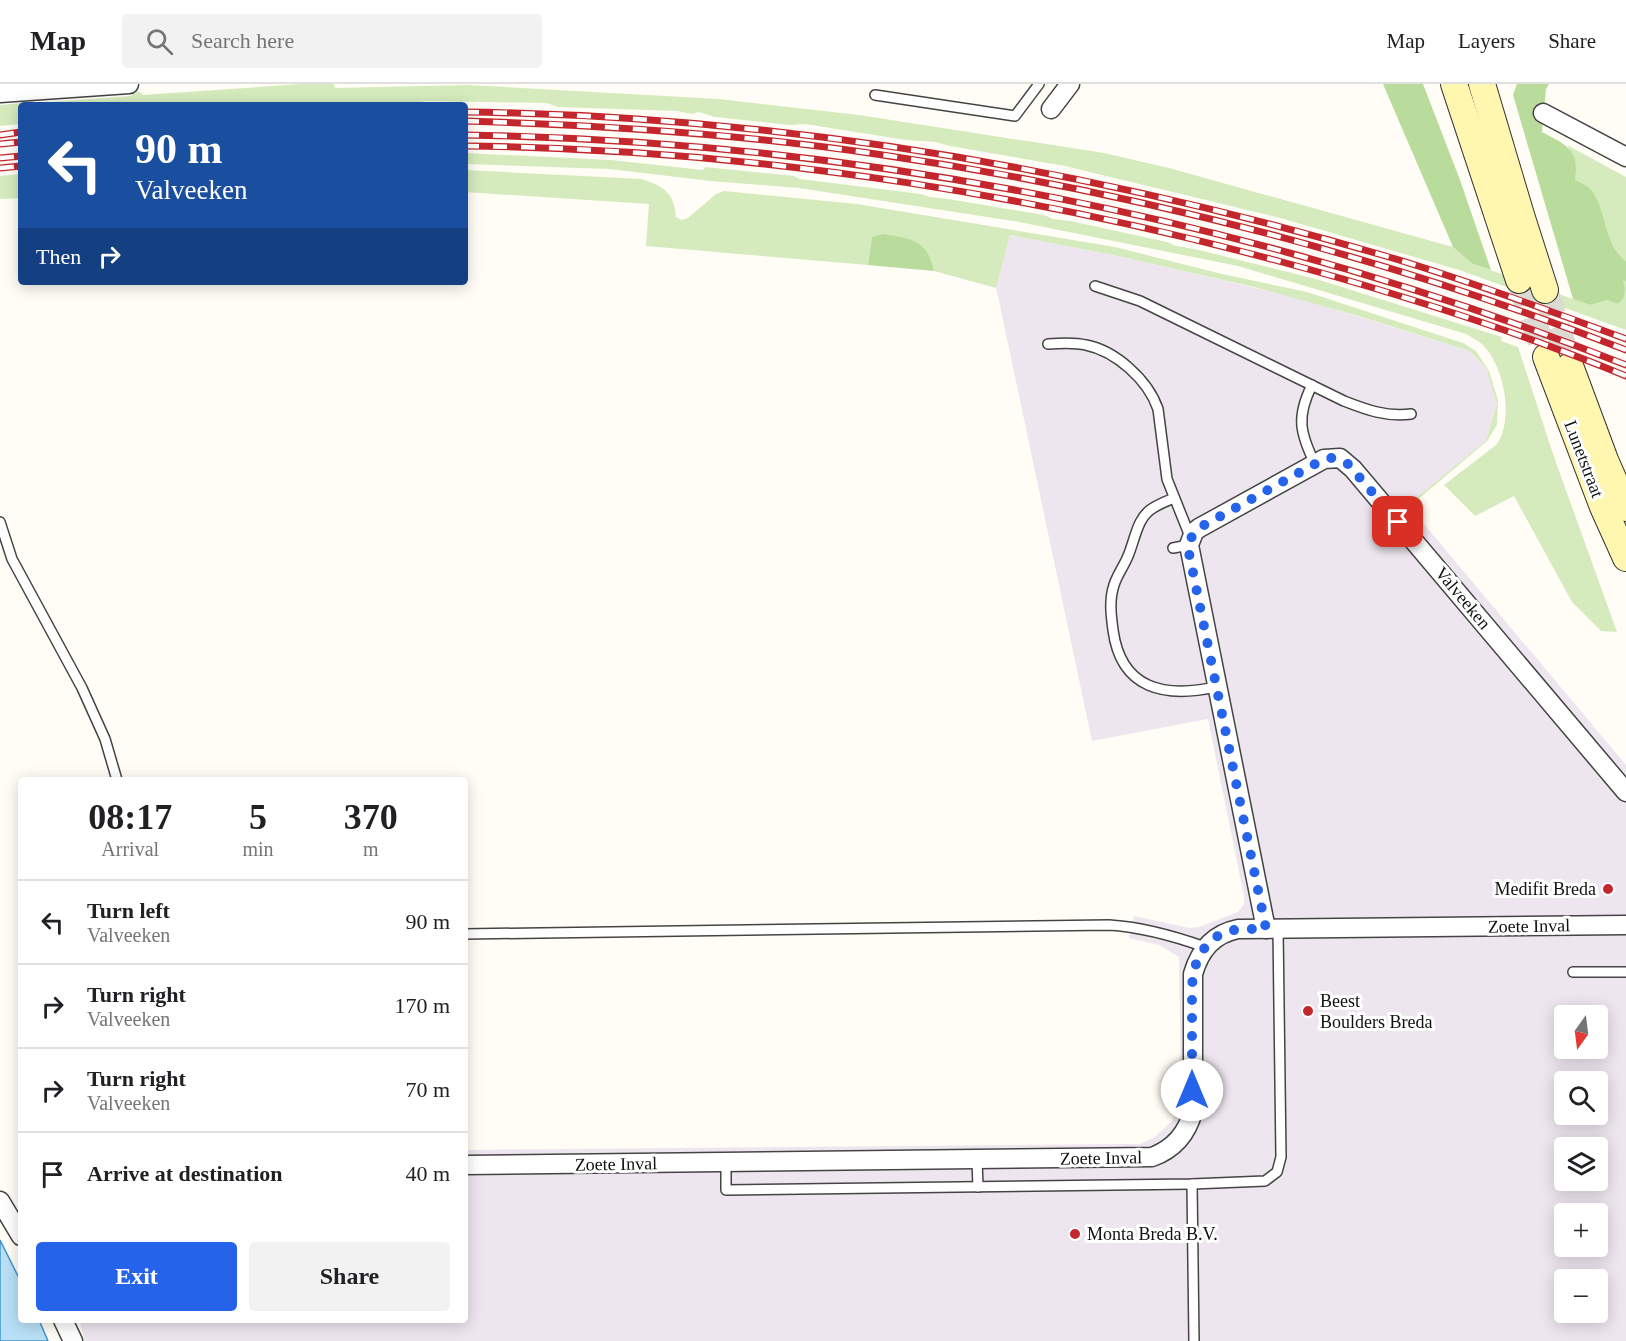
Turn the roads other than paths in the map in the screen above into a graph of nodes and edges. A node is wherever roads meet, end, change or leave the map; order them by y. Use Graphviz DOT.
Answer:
graph roads {
  1 [pos="129,84"];
  2 [pos="1039,84"];
  3 [pos="1070,84"];
  4 [pos="1454,84"];
  5 [pos="1482,84"];
  6 [pos="0,93"];
  7 [pos="875,95"];
  8 [pos="1052,109"];
  9 [pos="1543,112"];
  10 [pos="1626,157"];
  11 [pos="1519,280"];
  12 [pos="1095,286"];
  13 [pos="1545,290"];
  14 [pos="1048,344"];
  15 [pos="1546,357"];
  16 [pos="1570,366"];
  17 [pos="1312,385"];
  18 [pos="1411,414"];
  19 [pos="1315,464"];
  20 [pos="1174,498"];
  21 [pos="1626,508"];
  22 [pos="0,522"];
  23 [pos="1184,544"];
  24 [pos="1626,558"];
  25 [pos="1216,687"];
  26 [pos="116,777"];
  27 [pos="1626,792"];
  28 [pos="1626,925"];
  29 [pos="1272,929"];
  30 [pos="468,934"];
  31 [pos="1205,947"];
  32 [pos="1573,972"];
  33 [pos="1626,972"];
  34 [pos="977,1160"];
  35 [pos="726,1162"];
  36 [pos="468,1165"];
  37 [pos="1192,1184"];
  38 [pos="978,1187"];
  39 [pos="10,1206"];
  40 [pos="18,1228"];
  41 [pos="64,1323"];
  42 [pos="73,1341"];
  43 [pos="1194,1341"];
  1 -- 6 [label="street"];
  2 -- 7 [label="lane"];
  3 -- 8 [label="street"];
  4 -- 11 [label="main road"];
  5 -- 13 [label="main road"];
  9 -- 10 [label="street"];
  12 -- 17 [label="lane"];
  14 -- 20 [label="lane"];
  15 -- 24 [label="main road, Lunetstraat"];
  16 -- 21 [label="main road, Lunetstraat"];
  17 -- 18 [label="lane"];
  17 -- 19 [label="lane"];
  19 -- 23 [label="street, Valveeken"];
  19 -- 27 [label="street, Valveeken"];
  20 -- 23 [label="lane"];
  20 -- 25 [label="lane"];
  22 -- 26 [label="lane"];
  23 -- 25 [label="street"];
  25 -- 29 [label="street"];
  28 -- 29 [label="street, Zoete Inval"];
  29 -- 31 [label="street, Zoete Inval"];
  29 -- 37 [label="lane"];
  30 -- 31 [label="lane"];
  31 -- 34 [label="street, Zoete Inval"];
  32 -- 33 [label="lane"];
  34 -- 35 [label="street, Zoete Inval"];
  34 -- 38 [label="lane"];
  35 -- 36 [label="street, Zoete Inval"];
  35 -- 38 [label="lane"];
  37 -- 38 [label="lane"];
  37 -- 43 [label="lane"];
  39 -- 40 [label="street"];
  41 -- 42 [label="street"];
}
